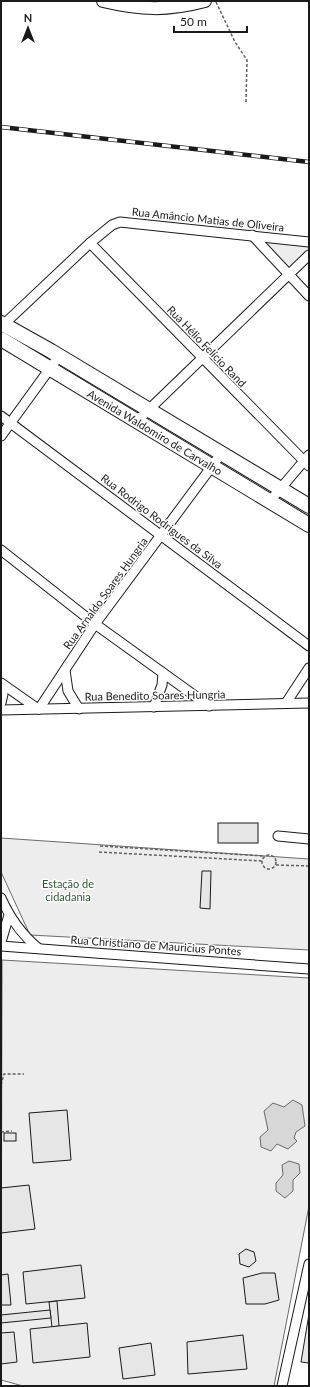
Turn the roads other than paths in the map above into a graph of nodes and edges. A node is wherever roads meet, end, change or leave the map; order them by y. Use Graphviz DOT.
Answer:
graph roads {
  1 [pos="103,1"];
  2 [pos="205,1"];
  3 [pos="252,235"];
  4 [pos="309,242"];
  5 [pos="90,243"];
  6 [pos="309,255"];
  7 [pos="289,274"];
  8 [pos="309,296"];
  9 [pos="2,325"];
  10 [pos="1,339"];
  11 [pos="60,356"];
  12 [pos="203,359"];
  13 [pos="51,369"];
  14 [pos="148,409"];
  15 [pos="1,416"];
  16 [pos="137,421"];
  17 [pos="10,424"];
  18 [pos="1,436"];
  19 [pos="221,454"];
  20 [pos="307,461"];
  21 [pos="212,466"];
  22 [pos="279,488"];
  23 [pos="270,501"];
  24 [pos="309,506"];
  25 [pos="309,525"];
  26 [pos="161,535"];
  27 [pos="1,550"];
  28 [pos="95,624"];
  29 [pos="309,646"];
  30 [pos="309,668"];
  31 [pos="65,670"];
  32 [pos="163,673"];
  33 [pos="1,683"];
  34 [pos="1,686"];
  35 [pos="1,703"];
  36 [pos="286,703"];
  37 [pos="309,703"];
  38 [pos="209,706"];
  39 [pos="154,707"];
  40 [pos="39,709"];
  41 [pos="79,709"];
  42 [pos="1,710"];
  43 [pos="278,836"];
  44 [pos="309,839"];
  45 [pos="2,903"];
  46 [pos="9,915"];
  47 [pos="1,942"];
  48 [pos="1,946"];
  49 [pos="38,948"];
  50 [pos="309,969"];
  51 [pos="309,1264"];
  52 [pos="282,1386"];
  1 -- 2 [label="main road"];
  3 -- 4 [label="street, Rua Amâncio Matias de Oliveira"];
  3 -- 5 [label="street, Rua Amâncio Matias de Oliveira"];
  3 -- 7 [label="street"];
  5 -- 9 [label="street, Rua Amâncio Matias de Oliveira"];
  5 -- 12 [label="street, Rua Hélio Felício Rand"];
  6 -- 7 [label="street"];
  7 -- 8 [label="street"];
  7 -- 12 [label="street"];
  9 -- 11 [label="main road, Avenida Waldomiro de Carvalho"];
  10 -- 13 [label="main road, Avenida Waldomiro de Carvalho"];
  11 -- 13 [label="street"];
  11 -- 14 [label="main road, Avenida Waldomiro de Carvalho"];
  12 -- 14 [label="street"];
  12 -- 20 [label="street, Rua Hélio Felício Rand"];
  13 -- 16 [label="main road, Avenida Waldomiro de Carvalho"];
  13 -- 17 [label="street"];
  14 -- 16 [label="street"];
  14 -- 19 [label="main road, Avenida Waldomiro de Carvalho"];
  15 -- 17 [label="street, Rua Rodrigo Rodrigues da Silva"];
  16 -- 21 [label="main road, Avenida Waldomiro de Carvalho"];
  17 -- 18 [label="street"];
  17 -- 26 [label="street, Rua Rodrigo Rodrigues da Silva"];
  19 -- 21 [label="street, Rua Arnaldo Soares Hungria"];
  19 -- 22 [label="main road, Avenida Waldomiro de Carvalho"];
  20 -- 22 [label="street"];
  21 -- 23 [label="main road, Avenida Waldomiro de Carvalho"];
  21 -- 26 [label="street, Rua Arnaldo Soares Hungria"];
  22 -- 23 [label="street"];
  22 -- 24 [label="main road, Avenida Waldomiro de Carvalho"];
  23 -- 25 [label="main road, Avenida Waldomiro de Carvalho"];
  26 -- 28 [label="street, Rua Arnaldo Soares Hungria"];
  26 -- 29 [label="street, Rua Rodrigo Rodrigues da Silva"];
  27 -- 28 [label="street"];
  28 -- 31 [label="street, Rua Arnaldo Soares Hungria"];
  28 -- 32 [label="street"];
  30 -- 36 [label="street"];
  31 -- 40 [label="street, Rua Arnaldo Soares Hungria"];
  31 -- 41 [label="street"];
  32 -- 38 [label="street"];
  32 -- 39 [label="street"];
  33 -- 40 [label="street"];
  34 -- 35 [label="street"];
  36 -- 37 [label="street, Rua Benedito Soares Hungria"];
  36 -- 38 [label="street, Rua Benedito Soares Hungria"];
  38 -- 39 [label="street, Rua Benedito Soares Hungria"];
  39 -- 41 [label="street, Rua Benedito Soares Hungria"];
  40 -- 41 [label="street, Rua Benedito Soares Hungria"];
  40 -- 42 [label="street, Rua Benedito Soares Hungria"];
  43 -- 44 [label="street"];
  45 -- 46 [label="street"];
  46 -- 47 [label="street"];
  46 -- 49 [label="street"];
  48 -- 49 [label="street, Rua Christiano de Mauricius Pontes"];
  49 -- 50 [label="street, Rua Christiano de Mauricius Pontes"];
  51 -- 52 [label="street"];
}
